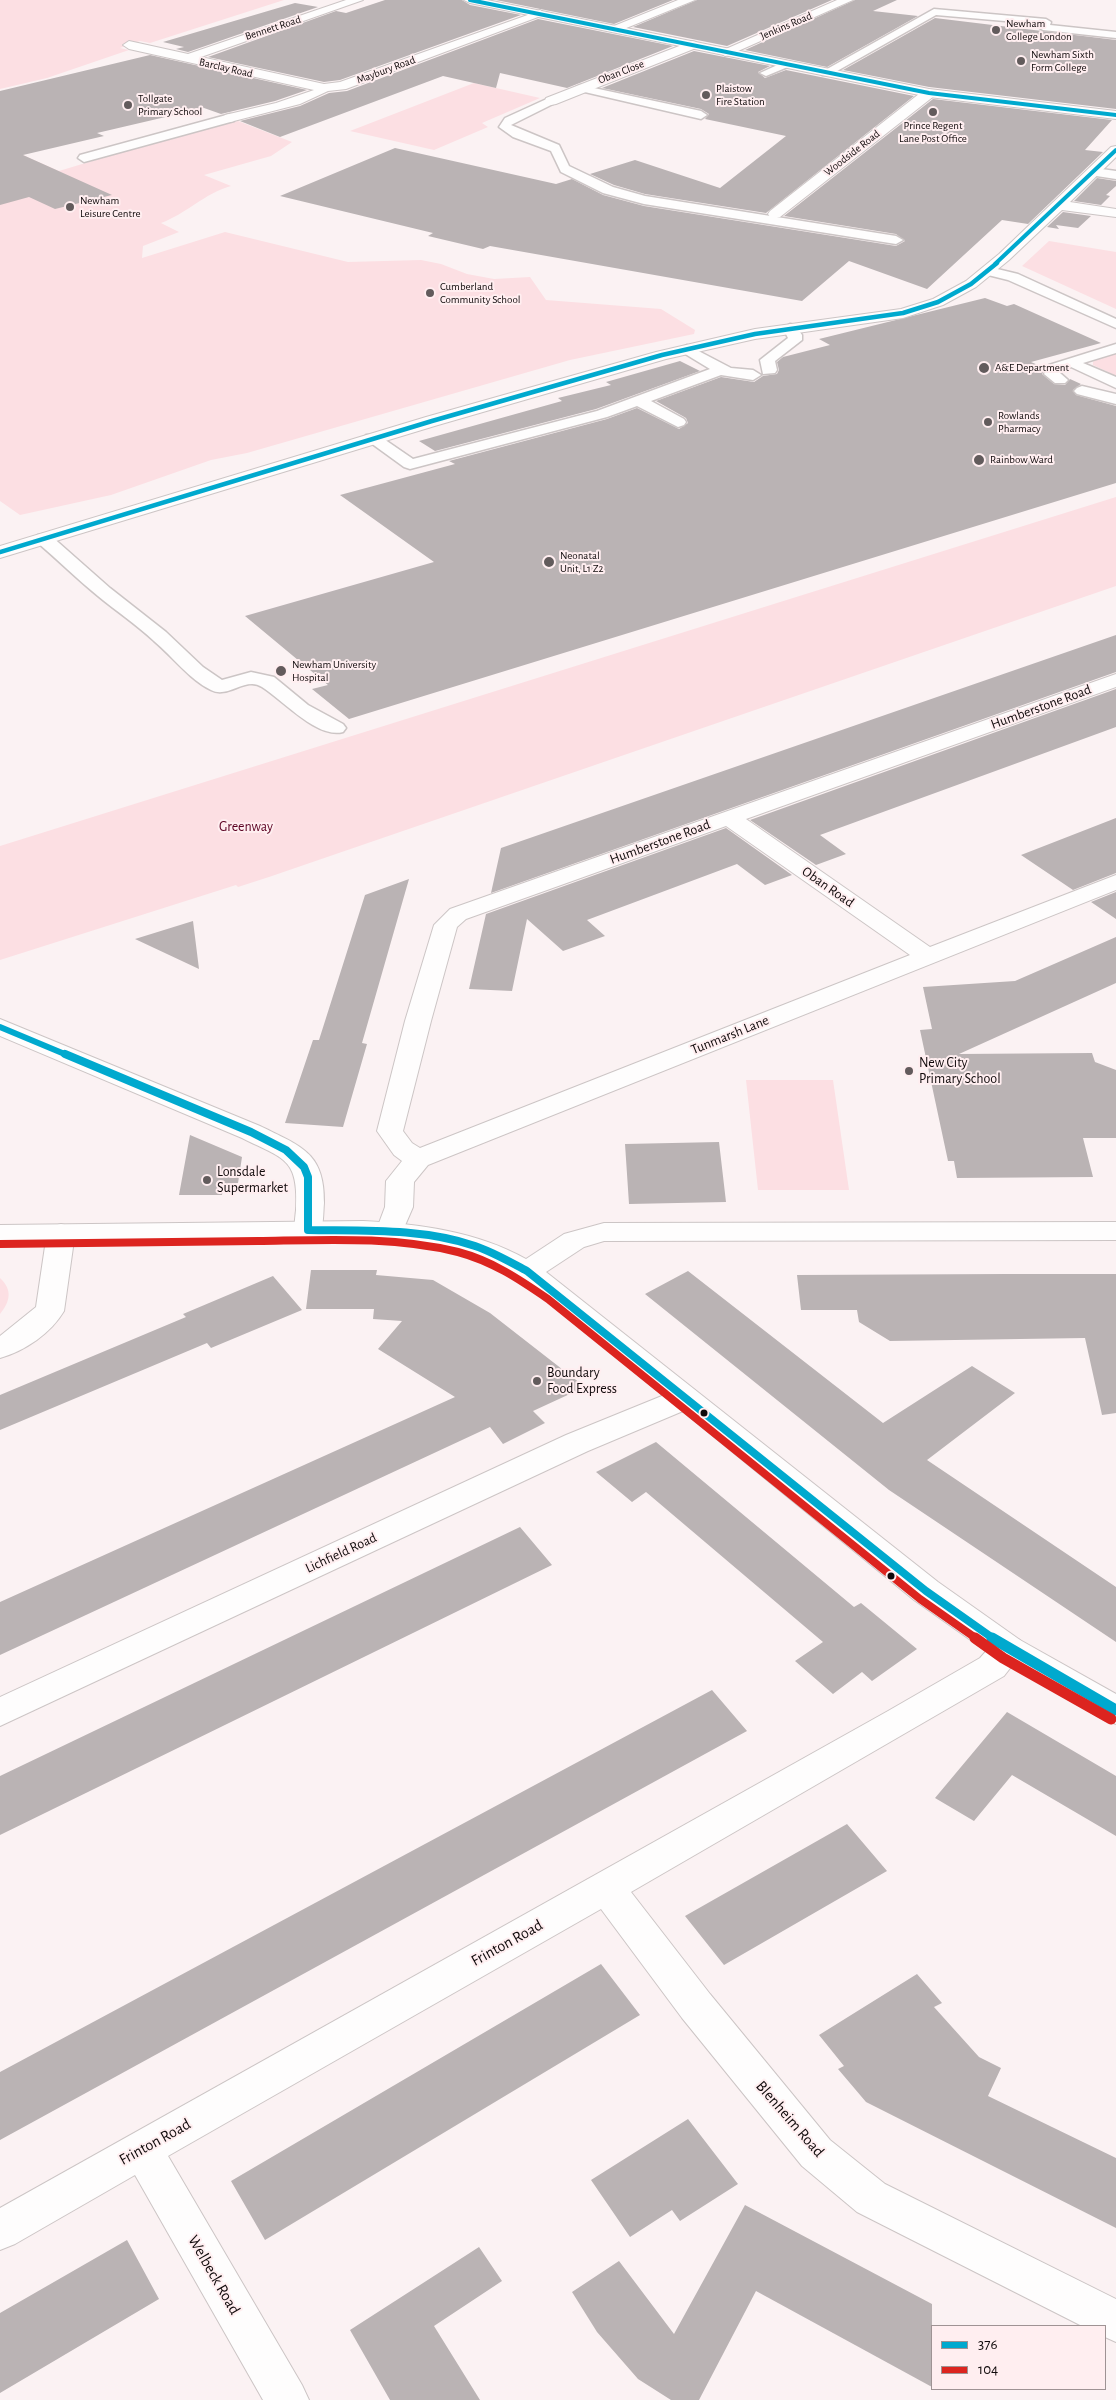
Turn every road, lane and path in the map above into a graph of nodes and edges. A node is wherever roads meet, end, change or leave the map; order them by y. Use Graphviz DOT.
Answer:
graph roads {
  1 [pos="357,0"];
  2 [pos="476,0"];
  3 [pos="689,0"];
  4 [pos="846,0"];
  5 [pos="540,14"];
  6 [pos="615,28"];
  7 [pos="1116,35"];
  8 [pos="129,45"];
  9 [pos="692,45"];
  10 [pos="725,52"];
  11 [pos="190,58"];
  12 [pos="786,64"];
  13 [pos="766,73"];
  14 [pos="826,73"];
  15 [pos="324,88"];
  16 [pos="580,88"];
  17 [pos="929,93"];
  18 [pos="551,101"];
  19 [pos="701,115"];
  20 [pos="1116,115"];
  21 [pos="230,118"];
  22 [pos="1116,150"];
  23 [pos="84,158"];
  24 [pos="1094,172"];
  25 [pos="1116,175"];
  26 [pos="1060,205"];
  27 [pos="1116,214"];
  28 [pos="771,217"];
  29 [pos="896,240"];
  30 [pos="988,270"];
  31 [pos="1116,324"];
  32 [pos="790,328"];
  33 [pos="1116,348"];
  34 [pos="687,349"];
  35 [pos="1073,361"];
  36 [pos="723,369"];
  37 [pos="1060,380"];
  38 [pos="1116,383"];
  39 [pos="1082,391"];
  40 [pos="1116,399"];
  41 [pos="639,400"];
  42 [pos="678,422"];
  43 [pos="372,438"];
  44 [pos="44,539"];
  45 [pos="0,552"];
  46 [pos="1116,680"];
  47 [pos="336,728"];
  48 [pos="729,818"];
  49 [pos="1116,882"];
  50 [pos="927,956"];
  51 [pos="0,1027"];
  52 [pos="418,1159"];
  53 [pos="308,1230"];
  54 [pos="390,1231"];
  55 [pos="1116,1231"];
  56 [pos="61,1233"];
  57 [pos="0,1234"];
  58 [pos="527,1271"];
  59 [pos="0,1348"];
  60 [pos="684,1398"];
  61 [pos="1008,1649"];
  62 [pos="1116,1710"];
  63 [pos="0,1712"];
  64 [pos="606,1887"];
  65 [pos="142,2150"];
  66 [pos="0,2230"];
  67 [pos="1116,2321"];
  68 [pos="287,2400"];
  1 -- 11 [label="street, Bennett Road"];
  2 -- 5 [label="street"];
  3 -- 6 [label="street"];
  4 -- 10 [label="street, Jenkins Road"];
  5 -- 6 [label="street"];
  5 -- 15 [label="street, Maybury Road"];
  6 -- 9 [label="street"];
  7 -- 14 [label="lane"];
  8 -- 11 [label="street, Barclay Road"];
  9 -- 10 [label="street"];
  9 -- 16 [label="street, Oban Close"];
  10 -- 12 [label="street"];
  11 -- 15 [label="street, Barclay Road"];
  12 -- 13 [label="lane"];
  12 -- 14 [label="street"];
  14 -- 17 [label="street"];
  15 -- 21 [label="street, Maybury Road"];
  16 -- 18 [label="street, Oban Close"];
  16 -- 19 [label="lane"];
  17 -- 20 [label="street"];
  17 -- 28 [label="street, Woodside Road"];
  18 -- 28 [label="lane"];
  21 -- 23 [label="lane"];
  22 -- 24 [label="street"];
  24 -- 25 [label="lane"];
  24 -- 26 [label="street"];
  26 -- 27 [label="street"];
  26 -- 30 [label="street"];
  28 -- 29 [label="lane"];
  30 -- 31 [label="lane"];
  30 -- 32 [label="street"];
  32 -- 34 [label="street"];
  32 -- 36 [label="lane"];
  33 -- 35 [label="lane"];
  34 -- 36 [label="lane"];
  34 -- 43 [label="street"];
  35 -- 37 [label="lane"];
  35 -- 38 [label="lane"];
  36 -- 41 [label="lane"];
  39 -- 40 [label="lane"];
  41 -- 42 [label="lane"];
  41 -- 43 [label="lane"];
  43 -- 44 [label="street"];
  44 -- 45 [label="street"];
  44 -- 47 [label="lane"];
  46 -- 48 [label="street, Humberstone Road"];
  48 -- 50 [label="street, Oban Road"];
  48 -- 52 [label="street, Humberstone Road"];
  49 -- 50 [label="street, Tunmarsh Lane"];
  50 -- 52 [label="street, Tunmarsh Lane"];
  51 -- 53 [label="street"];
  52 -- 54 [label="street, Tunmarsh Lane"];
  53 -- 54 [label="street"];
  53 -- 56 [label="street"];
  54 -- 58 [label="street"];
  55 -- 58 [label="street"];
  56 -- 57 [label="street"];
  56 -- 59 [label="street"];
  58 -- 60 [label="street"];
  60 -- 61 [label="street"];
  60 -- 63 [label="street, Lichfield Road"];
  61 -- 62 [label="street"];
  61 -- 64 [label="street, Frinton Road"];
  64 -- 65 [label="street, Frinton Road"];
  64 -- 67 [label="street, Blenheim Road"];
  65 -- 66 [label="street, Frinton Road"];
  65 -- 68 [label="street, Welbeck Road"];
}
